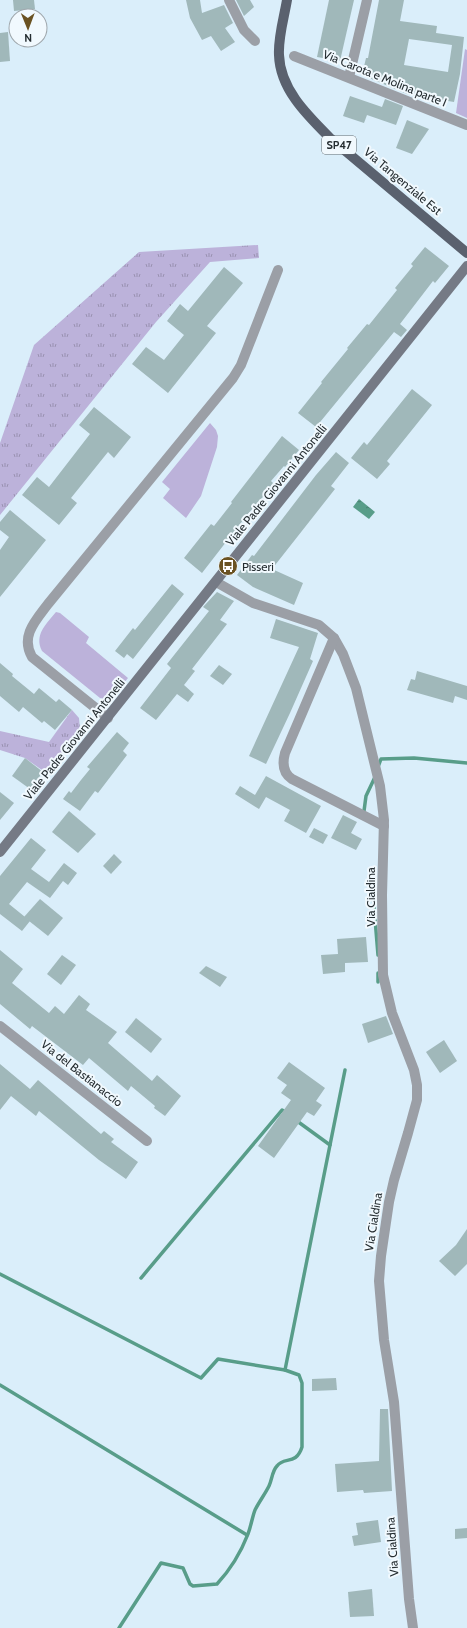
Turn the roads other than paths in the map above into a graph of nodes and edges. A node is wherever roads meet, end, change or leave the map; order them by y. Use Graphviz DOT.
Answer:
graph roads {
  1 [pos="229,0"];
  2 [pos="287,0"];
  3 [pos="367,0"];
  4 [pos="255,41"];
  5 [pos="294,56"];
  6 [pos="349,77"];
  7 [pos="467,125"];
  8 [pos="467,253"];
  9 [pos="467,266"];
  10 [pos="278,270"];
  11 [pos="216,582"];
  12 [pos="334,638"];
  13 [pos="108,718"];
  14 [pos="384,826"];
  15 [pos="0,852"];
  16 [pos="0,1026"];
  17 [pos="147,1141"];
  18 [pos="413,1628"];
  1 -- 4 [label="street"];
  2 -- 8 [label="main road, Via Tangenziale Est / SP47"];
  3 -- 6 [label="street"];
  5 -- 6 [label="street, Via Carota e Molina parte I"];
  6 -- 7 [label="street, Via Carota e Molina parte I"];
  9 -- 11 [label="main road, Viale Padre Giovanni Antonelli"];
  10 -- 13 [label="street"];
  11 -- 12 [label="street, Via Cialdina"];
  11 -- 13 [label="main road, Viale Padre Giovanni Antonelli"];
  12 -- 14 [label="street, Via Cialdina"];
  12 -- 14 [label="street"];
  13 -- 15 [label="main road, Viale Padre Giovanni Antonelli"];
  14 -- 18 [label="street, Via Cialdina"];
  16 -- 17 [label="street, Via del Bastianaccio"];
}
